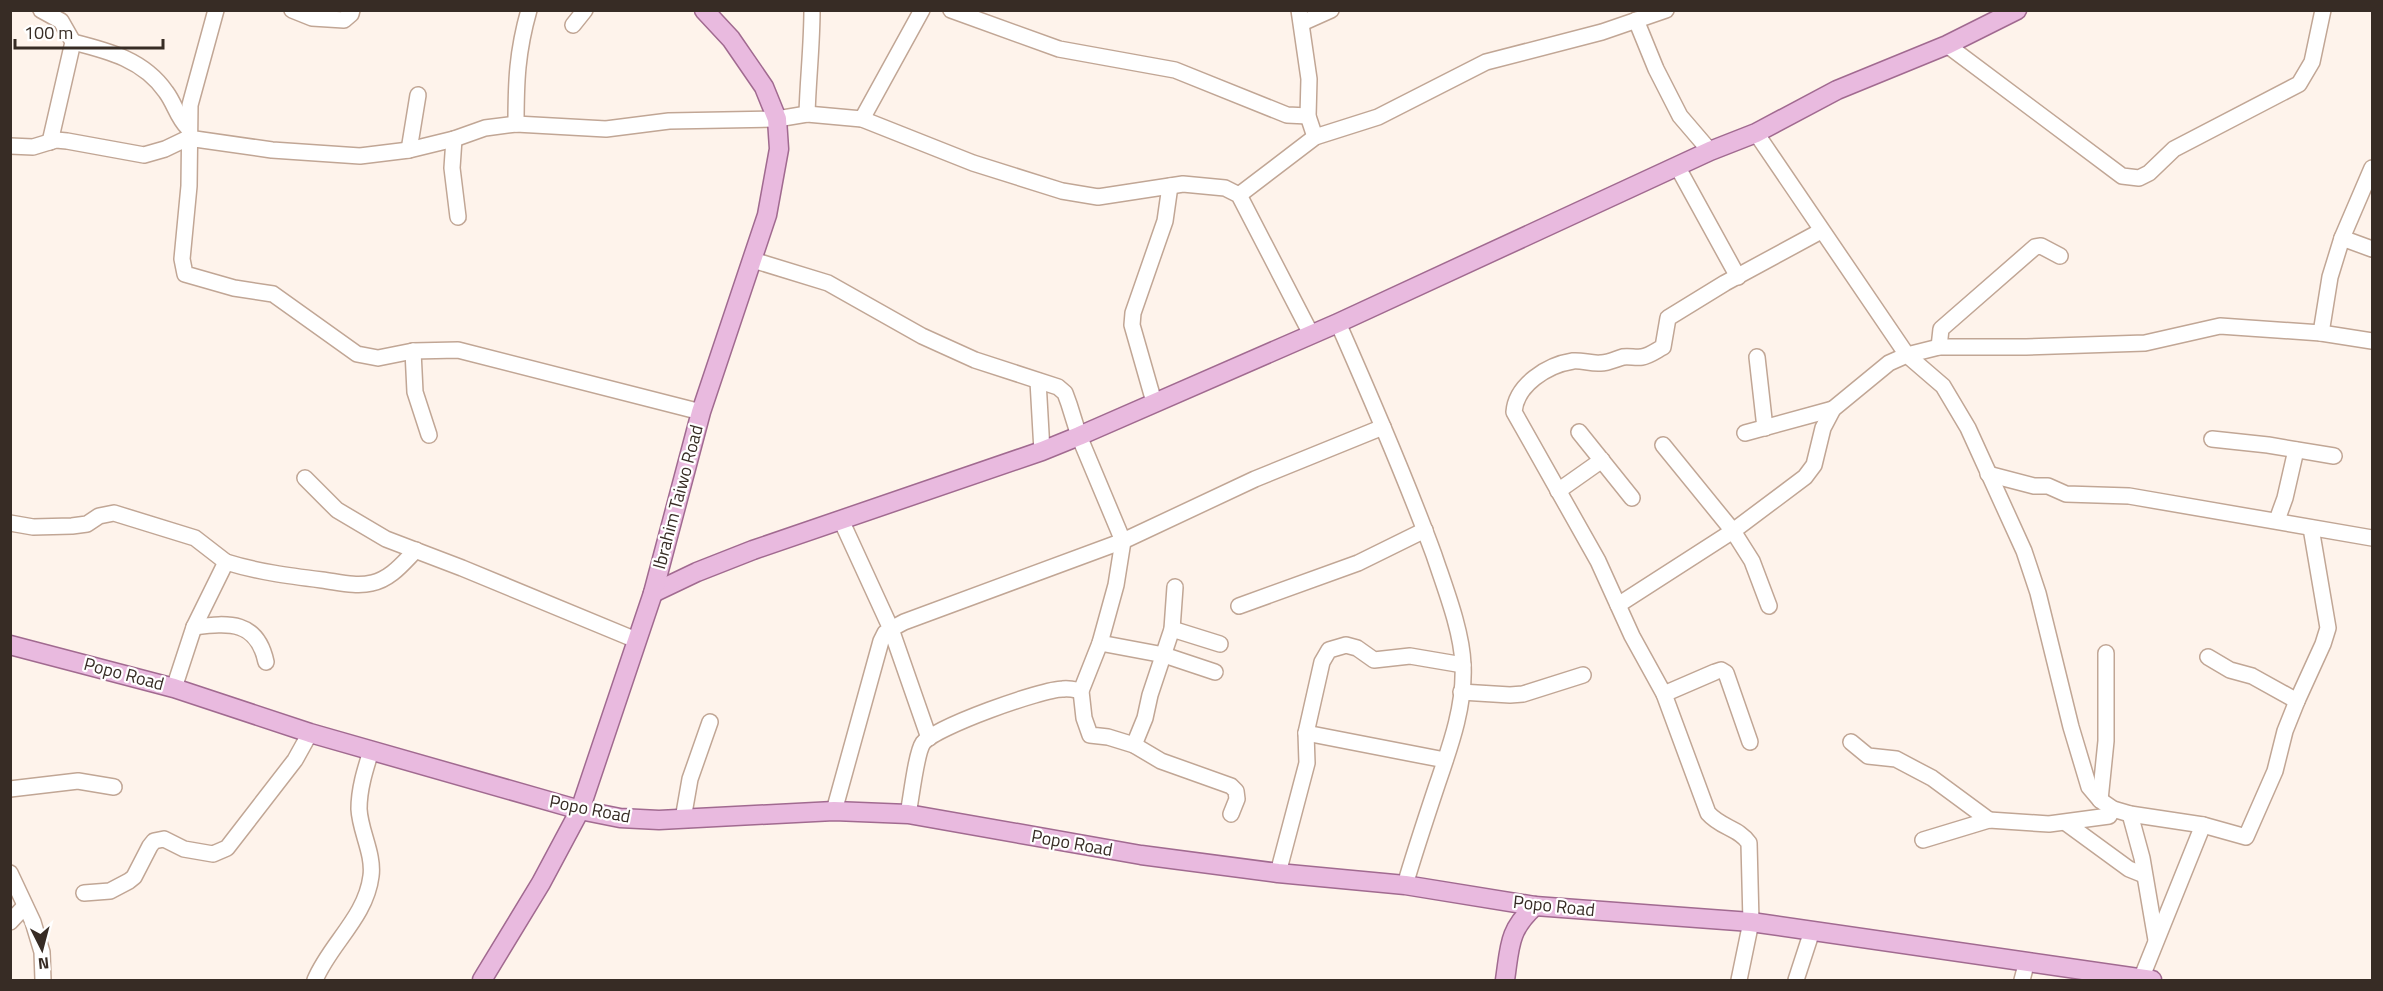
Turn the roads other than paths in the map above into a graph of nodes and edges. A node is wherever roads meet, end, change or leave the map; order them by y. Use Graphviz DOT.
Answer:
graph roads {
  1 [pos="41,10"];
  2 [pos="216,10"];
  3 [pos="292,10"];
  4 [pos="352,10"];
  5 [pos="529,10"];
  6 [pos="585,10"];
  7 [pos="704,10"];
  8 [pos="812,10"];
  9 [pos="922,10"];
  10 [pos="951,10"];
  11 [pos="1330,10"];
  12 [pos="1666,10"];
  13 [pos="2017,10"];
  14 [pos="2323,10"];
  15 [pos="1300,16"];
  16 [pos="1636,20"];
  17 [pos="573,25"];
  18 [pos="73,42"];
  19 [pos="1947,45"];
  20 [pos="418,95"];
  21 [pos="807,114"];
  22 [pos="1308,116"];
  23 [pos="777,119"];
  24 [pos="862,119"];
  25 [pos="516,124"];
  26 [pos="188,133"];
  27 [pos="1756,133"];
  28 [pos="1315,137"];
  29 [pos="454,140"];
  30 [pos="50,142"];
  31 [pos="10,146"];
  32 [pos="409,150"];
  33 [pos="1710,151"];
  34 [pos="1677,166"];
  35 [pos="2372,168"];
  36 [pos="1170,186"];
  37 [pos="1239,195"];
  38 [pos="458,217"];
  39 [pos="1821,231"];
  40 [pos="2342,238"];
  41 [pos="2373,249"];
  42 [pos="2060,256"];
  43 [pos="753,260"];
  44 [pos="1738,277"];
  45 [pos="1338,323"];
  46 [pos="2321,333"];
  47 [pos="1311,334"];
  48 [pos="2373,341"];
  49 [pos="1940,347"];
  50 [pos="413,351"];
  51 [pos="1907,355"];
  52 [pos="1757,357"];
  53 [pos="1038,381"];
  54 [pos="1154,402"];
  55 [pos="1833,409"];
  56 [pos="701,412"];
  57 [pos="1383,427"];
  58 [pos="1765,428"];
  59 [pos="1579,432"];
  60 [pos="1745,433"];
  61 [pos="429,435"];
  62 [pos="1079,435"];
  63 [pos="2212,439"];
  64 [pos="1664,445"];
  65 [pos="1042,450"];
  66 [pos="2296,450"];
  67 [pos="2334,456"];
  68 [pos="1602,460"];
  69 [pos="1988,474"];
  70 [pos="305,478"];
  71 [pos="1558,490"];
  72 [pos="1632,498"];
  73 [pos="841,520"];
  74 [pos="2277,520"];
  75 [pos="10,523"];
  76 [pos="2311,528"];
  77 [pos="1425,530"];
  78 [pos="1733,531"];
  79 [pos="2373,538"];
  80 [pos="1123,541"];
  81 [pos="416,550"];
  82 [pos="226,562"];
  83 [pos="1175,587"];
  84 [pos="653,593"];
  85 [pos="1618,605"];
  86 [pos="1239,606"];
  87 [pos="1770,606"];
  88 [pos="194,627"];
  89 [pos="891,629"];
  90 [pos="1172,629"];
  91 [pos="636,640"];
  92 [pos="1100,643"];
  93 [pos="1220,644"];
  94 [pos="10,645"];
  95 [pos="2106,653"];
  96 [pos="1164,655"];
  97 [pos="2208,657"];
  98 [pos="266,662"];
  99 [pos="1463,665"];
  100 [pos="1215,672"];
  101 [pos="1583,675"];
  102 [pos="174,688"];
  103 [pos="1081,691"];
  104 [pos="1461,692"];
  105 [pos="1664,694"];
  106 [pos="2297,701"];
  107 [pos="710,722"];
  108 [pos="310,733"];
  109 [pos="1306,733"];
  110 [pos="929,738"];
  111 [pos="1750,742"];
  112 [pos="1851,742"];
  113 [pos="1134,745"];
  114 [pos="371,751"];
  115 [pos="1445,760"];
  116 [pos="114,787"];
  117 [pos="10,789"];
  118 [pos="2106,805"];
  119 [pos="580,810"];
  120 [pos="834,811"];
  121 [pos="908,814"];
  122 [pos="1231,814"];
  123 [pos="2130,814"];
  124 [pos="683,819"];
  125 [pos="1989,820"];
  126 [pos="2066,823"];
  127 [pos="2203,825"];
  128 [pos="1923,840"];
  129 [pos="10,873"];
  130 [pos="1278,873"];
  131 [pos="2144,875"];
  132 [pos="1405,885"];
  133 [pos="84,893"];
  134 [pos="1489,899"];
  135 [pos="25,906"];
  136 [pos="1535,906"];
  137 [pos="10,922"];
  138 [pos="1751,922"];
  139 [pos="1812,931"];
  140 [pos="1511,937"];
  141 [pos="2156,941"];
  142 [pos="2027,961"];
  143 [pos="2146,980"];
  144 [pos="42,981"];
  145 [pos="315,981"];
  146 [pos="482,981"];
  147 [pos="1505,981"];
  148 [pos="1738,981"];
  149 [pos="1796,981"];
  150 [pos="2022,981"];
  1 -- 18 [label="street"];
  2 -- 26 [label="street"];
  3 -- 4 [label="street"];
  5 -- 25 [label="street"];
  6 -- 17 [label="street"];
  7 -- 23 [label="main road, Ibrahim Taiwo Road"];
  8 -- 21 [label="street"];
  9 -- 24 [label="street"];
  10 -- 22 [label="street"];
  11 -- 15 [label="street"];
  12 -- 16 [label="street"];
  13 -- 19 [label="main road"];
  14 -- 19 [label="street"];
  15 -- 22 [label="street"];
  16 -- 28 [label="street"];
  16 -- 33 [label="street"];
  18 -- 26 [label="street"];
  18 -- 30 [label="street"];
  19 -- 27 [label="main road"];
  20 -- 32 [label="street"];
  21 -- 23 [label="street"];
  21 -- 24 [label="street"];
  22 -- 28 [label="street"];
  23 -- 25 [label="street"];
  23 -- 43 [label="main road, Ibrahim Taiwo Road"];
  24 -- 36 [label="street"];
  25 -- 29 [label="street"];
  26 -- 30 [label="street"];
  26 -- 32 [label="street"];
  26 -- 50 [label="street"];
  27 -- 33 [label="main road"];
  27 -- 39 [label="street"];
  28 -- 37 [label="street"];
  29 -- 32 [label="street"];
  29 -- 38 [label="street"];
  30 -- 31 [label="street"];
  33 -- 34 [label="main road"];
  34 -- 44 [label="street"];
  34 -- 45 [label="main road"];
  35 -- 40 [label="street"];
  36 -- 37 [label="street"];
  36 -- 54 [label="street"];
  37 -- 47 [label="street"];
  39 -- 44 [label="street"];
  39 -- 51 [label="street"];
  40 -- 41 [label="street"];
  40 -- 46 [label="street"];
  42 -- 49 [label="street"];
  43 -- 53 [label="street"];
  43 -- 56 [label="main road, Ibrahim Taiwo Road"];
  44 -- 71 [label="street"];
  45 -- 47 [label="main road"];
  45 -- 57 [label="street"];
  46 -- 48 [label="street"];
  46 -- 49 [label="street"];
  47 -- 54 [label="main road"];
  49 -- 51 [label="street"];
  50 -- 56 [label="street"];
  50 -- 61 [label="street"];
  51 -- 55 [label="street"];
  51 -- 69 [label="street"];
  52 -- 58 [label="street"];
  53 -- 62 [label="street"];
  53 -- 65 [label="street"];
  54 -- 62 [label="main road"];
  55 -- 58 [label="street"];
  55 -- 78 [label="street"];
  56 -- 84 [label="main road, Ibrahim Taiwo Road"];
  57 -- 77 [label="street"];
  57 -- 80 [label="street"];
  58 -- 60 [label="street"];
  59 -- 68 [label="street"];
  62 -- 65 [label="main road"];
  62 -- 80 [label="street"];
  63 -- 66 [label="street"];
  64 -- 78 [label="street"];
  65 -- 73 [label="main road"];
  66 -- 67 [label="street"];
  66 -- 74 [label="street"];
  68 -- 71 [label="street"];
  68 -- 72 [label="street"];
  69 -- 74 [label="street"];
  69 -- 118 [label="street"];
  70 -- 81 [label="street"];
  71 -- 85 [label="street"];
  73 -- 84 [label="main road"];
  73 -- 89 [label="street"];
  74 -- 76 [label="street"];
  75 -- 82 [label="street"];
  76 -- 79 [label="street"];
  76 -- 106 [label="street"];
  77 -- 86 [label="street"];
  77 -- 99 [label="street"];
  78 -- 85 [label="street"];
  78 -- 87 [label="street"];
  80 -- 89 [label="street"];
  80 -- 92 [label="street"];
  81 -- 82 [label="street"];
  81 -- 91 [label="street"];
  82 -- 88 [label="street"];
  83 -- 90 [label="street"];
  84 -- 91 [label="main road, Ibrahim Taiwo Road"];
  85 -- 105 [label="street"];
  88 -- 98 [label="street"];
  88 -- 102 [label="street"];
  89 -- 110 [label="street"];
  89 -- 120 [label="street"];
  90 -- 93 [label="street"];
  90 -- 96 [label="street"];
  91 -- 119 [label="main road, Ibrahim Taiwo Road"];
  92 -- 96 [label="street"];
  92 -- 103 [label="street"];
  94 -- 102 [label="main road, Popo Road"];
  95 -- 118 [label="street"];
  96 -- 100 [label="street"];
  96 -- 113 [label="street"];
  97 -- 106 [label="street"];
  99 -- 104 [label="street"];
  99 -- 109 [label="street"];
  101 -- 104 [label="street"];
  102 -- 108 [label="main road, Popo Road"];
  103 -- 110 [label="street"];
  103 -- 113 [label="street"];
  104 -- 115 [label="street"];
  105 -- 111 [label="street"];
  105 -- 138 [label="street"];
  106 -- 127 [label="street"];
  107 -- 124 [label="street"];
  108 -- 114 [label="main road, Popo Road"];
  108 -- 133 [label="street"];
  109 -- 115 [label="street"];
  109 -- 130 [label="street"];
  110 -- 121 [label="street"];
  112 -- 125 [label="street"];
  113 -- 122 [label="street"];
  114 -- 119 [label="main road, Popo Road"];
  114 -- 145 [label="street"];
  115 -- 132 [label="street"];
  116 -- 117 [label="street"];
  118 -- 123 [label="street"];
  118 -- 126 [label="street"];
  119 -- 124 [label="main road, Popo Road"];
  119 -- 146 [label="main road, Ibrahim Taiwo Road"];
  120 -- 121 [label="main road, Popo Road"];
  120 -- 124 [label="main road, Popo Road"];
  121 -- 130 [label="main road, Popo Road"];
  123 -- 127 [label="street"];
  123 -- 131 [label="street"];
  125 -- 126 [label="street"];
  125 -- 128 [label="street"];
  126 -- 131 [label="street"];
  127 -- 141 [label="street"];
  129 -- 135 [label="street"];
  130 -- 132 [label="main road, Popo Road"];
  131 -- 141 [label="street"];
  132 -- 134 [label="main road, Popo Road"];
  134 -- 136 [label="main road, Popo Road"];
  134 -- 140 [label="main road"];
  135 -- 137 [label="street"];
  135 -- 144 [label="street"];
  136 -- 138 [label="main road, Popo Road"];
  136 -- 140 [label="main road"];
  138 -- 139 [label="main road, Popo Road"];
  138 -- 148 [label="street"];
  139 -- 142 [label="main road, Popo Road"];
  139 -- 149 [label="street"];
  140 -- 147 [label="main road"];
  141 -- 143 [label="street"];
  142 -- 143 [label="main road, Popo Road"];
  142 -- 150 [label="street"];
}
